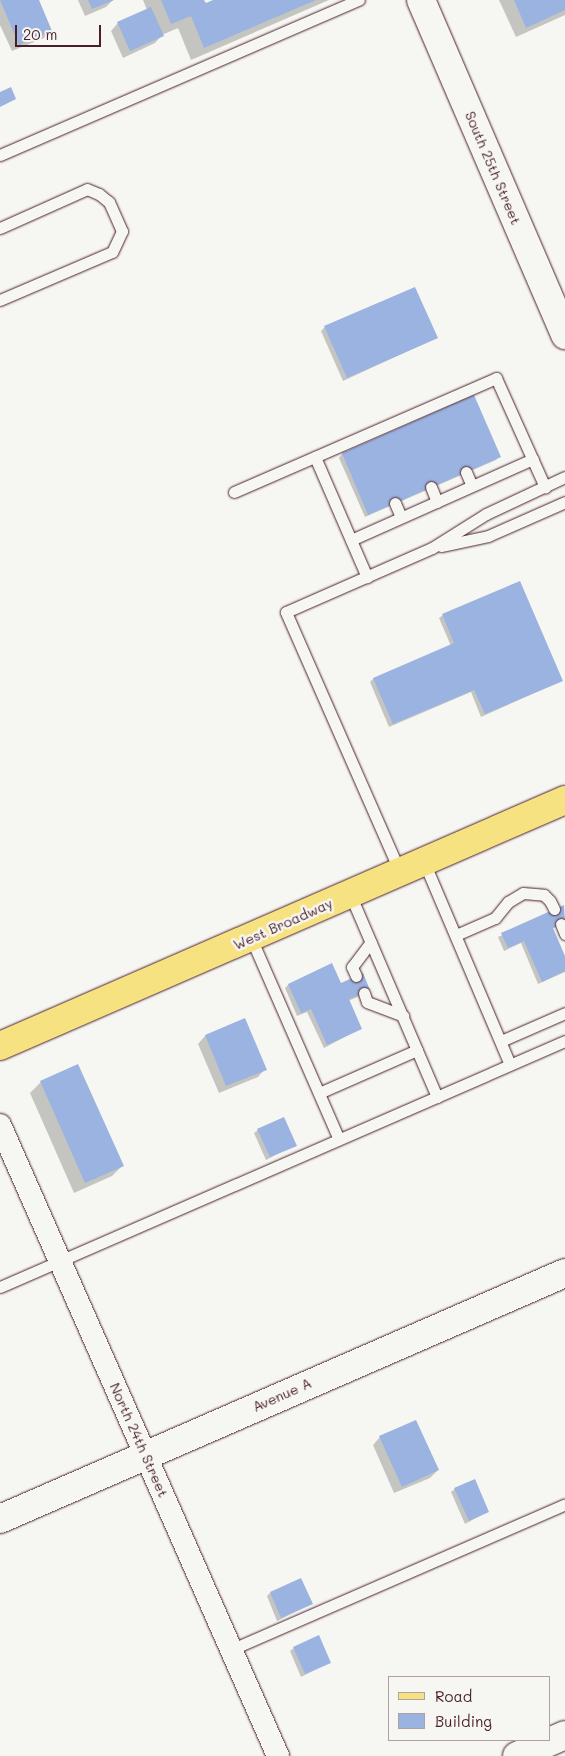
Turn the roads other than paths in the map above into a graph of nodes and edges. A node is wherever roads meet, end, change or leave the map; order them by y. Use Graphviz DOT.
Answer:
graph roads {
  1 [pos="359,0"];
  2 [pos="421,0"];
  3 [pos="0,155"];
  4 [pos="0,228"];
  5 [pos="0,300"];
  6 [pos="565,335"];
  7 [pos="315,457"];
  8 [pos="533,459"];
  9 [pos="466,472"];
  10 [pos="565,477"];
  11 [pos="472,486"];
  12 [pos="431,487"];
  13 [pos="544,487"];
  14 [pos="234,492"];
  15 [pos="438,502"];
  16 [pos="565,502"];
  17 [pos="395,504"];
  18 [pos="401,517"];
  19 [pos="351,540"];
  20 [pos="432,548"];
  21 [pos="367,577"];
  22 [pos="565,800"];
  23 [pos="412,867"];
  24 [pos="350,894"];
  25 [pos="554,910"];
  26 [pos="456,935"];
  27 [pos="251,938"];
  28 [pos="371,942"];
  29 [pos="356,976"];
  30 [pos="364,993"];
  31 [pos="565,1013"];
  32 [pos="403,1016"];
  33 [pos="501,1041"];
  34 [pos="565,1041"];
  35 [pos="0,1046"];
  36 [pos="417,1050"];
  37 [pos="510,1065"];
  38 [pos="319,1093"];
  39 [pos="437,1097"];
  40 [pos="0,1125"];
  41 [pos="340,1139"];
  42 [pos="60,1261"];
  43 [pos="565,1272"];
  44 [pos="0,1287"];
  45 [pos="146,1455"];
  46 [pos="565,1504"];
  47 [pos="0,1519"];
  48 [pos="230,1650"];
  49 [pos="565,1735"];
  50 [pos="278,1756"];
  51 [pos="516,1756"];
  1 -- 3 [label="lane"];
  2 -- 6 [label="street, South 25th Street"];
  4 -- 5 [label="lane"];
  7 -- 8 [label="lane"];
  7 -- 14 [label="lane"];
  7 -- 19 [label="lane"];
  8 -- 11 [label="lane"];
  8 -- 13 [label="lane"];
  9 -- 11 [label="lane"];
  10 -- 13 [label="lane"];
  11 -- 15 [label="lane"];
  12 -- 15 [label="lane"];
  13 -- 20 [label="lane"];
  15 -- 18 [label="lane"];
  16 -- 20 [label="lane"];
  17 -- 18 [label="lane"];
  18 -- 19 [label="lane"];
  19 -- 21 [label="lane"];
  20 -- 21 [label="lane"];
  21 -- 23 [label="lane"];
  22 -- 23 [label="main road, West Broadway"];
  23 -- 24 [label="main road, West Broadway"];
  23 -- 26 [label="lane"];
  24 -- 27 [label="main road, West Broadway"];
  24 -- 28 [label="lane"];
  25 -- 26 [label="lane"];
  26 -- 33 [label="lane"];
  27 -- 35 [label="main road, West Broadway"];
  27 -- 38 [label="lane"];
  28 -- 29 [label="lane"];
  28 -- 32 [label="lane"];
  30 -- 32 [label="lane"];
  31 -- 33 [label="lane"];
  32 -- 36 [label="lane"];
  33 -- 37 [label="lane"];
  34 -- 37 [label="lane"];
  36 -- 38 [label="lane"];
  36 -- 39 [label="lane"];
  37 -- 39 [label="lane"];
  38 -- 41 [label="lane"];
  39 -- 41 [label="lane"];
  40 -- 42 [label="street, North 24th Street"];
  41 -- 42 [label="lane"];
  42 -- 44 [label="lane"];
  42 -- 45 [label="street, North 24th Street"];
  43 -- 45 [label="street, Avenue A"];
  45 -- 47 [label="street, Avenue A"];
  45 -- 48 [label="street, North 24th Street"];
  46 -- 48 [label="lane"];
  48 -- 50 [label="street, North 24th Street"];
  49 -- 51 [label="street"];
}
